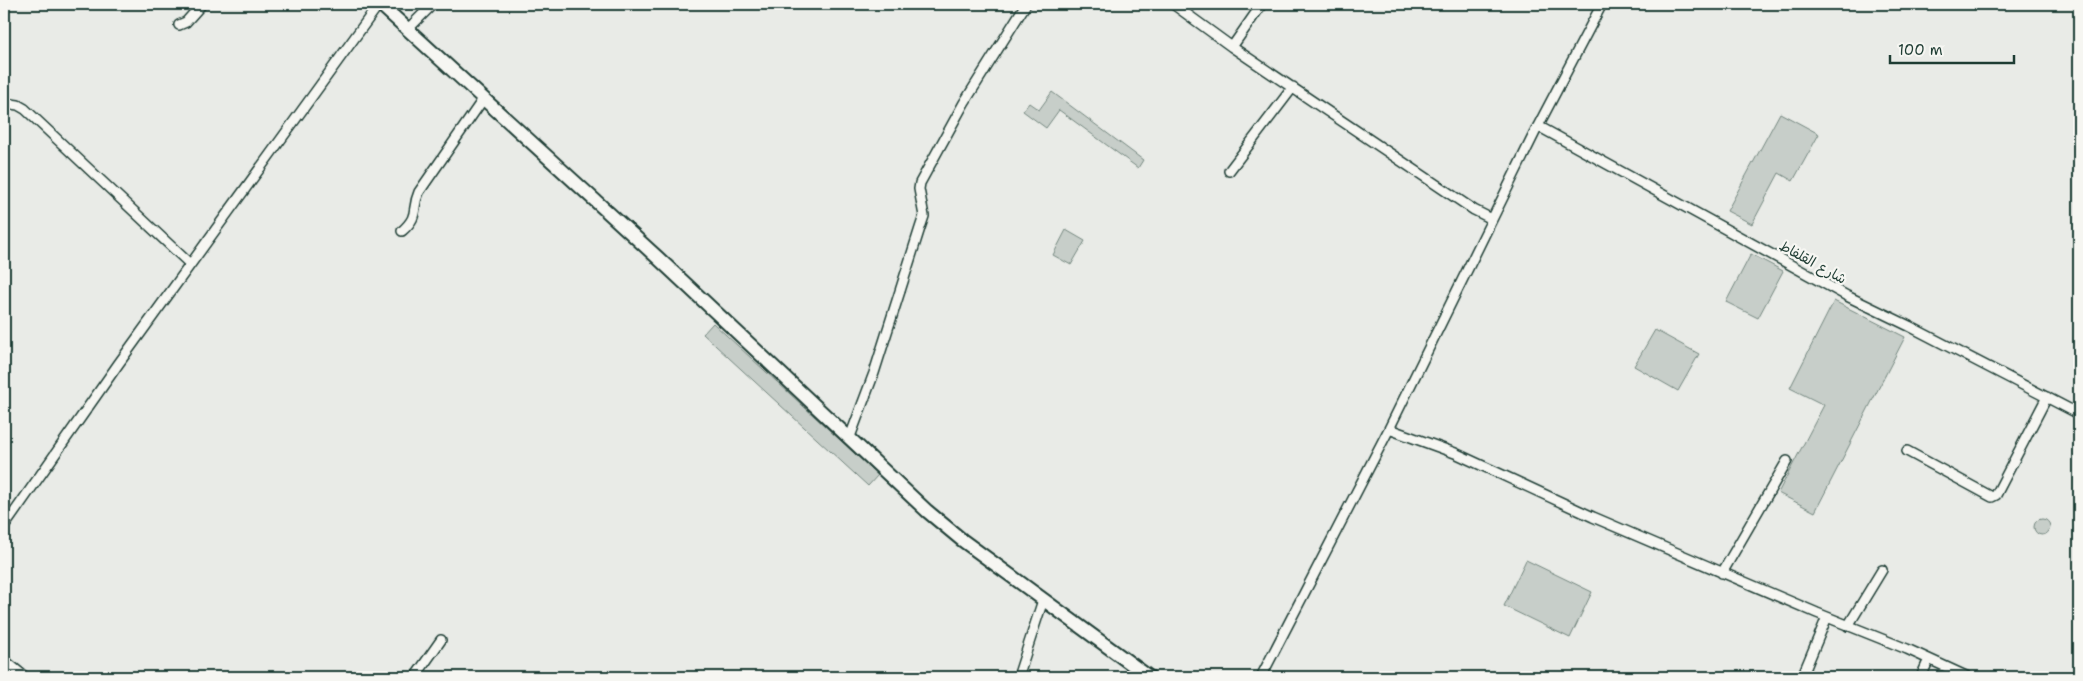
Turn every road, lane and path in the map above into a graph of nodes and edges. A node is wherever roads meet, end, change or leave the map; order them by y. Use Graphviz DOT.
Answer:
graph roads {
  1 [pos="202,4"];
  2 [pos="379,4"];
  3 [pos="433,4"];
  4 [pos="1026,4"];
  5 [pos="1173,4"];
  6 [pos="1262,4"];
  7 [pos="1602,4"];
  8 [pos="179,25"];
  9 [pos="408,29"];
  10 [pos="1232,47"];
  11 [pos="1292,87"];
  12 [pos="484,98"];
  13 [pos="4,103"];
  14 [pos="1538,126"];
  15 [pos="1229,171"];
  16 [pos="1492,219"];
  17 [pos="402,231"];
  18 [pos="190,264"];
  19 [pos="2047,397"];
  20 [pos="2079,414"];
  21 [pos="1389,429"];
  22 [pos="850,437"];
  23 [pos="1907,451"];
  24 [pos="1787,460"];
  25 [pos="4,525"];
  26 [pos="1882,570"];
  27 [pos="1722,573"];
  28 [pos="1043,600"];
  29 [pos="1827,618"];
  30 [pos="1848,626"];
  31 [pos="441,640"];
  32 [pos="1929,659"];
  33 [pos="4,660"];
  34 [pos="25,677"];
  35 [pos="415,677"];
  36 [pos="1018,677"];
  37 [pos="1149,677"];
  38 [pos="1261,677"];
  39 [pos="1802,677"];
  40 [pos="1922,677"];
  41 [pos="1968,677"];
  1 -- 8 [label="street"];
  2 -- 9 [label="street"];
  2 -- 18 [label="street"];
  3 -- 9 [label="street"];
  4 -- 22 [label="street"];
  5 -- 10 [label="street"];
  6 -- 10 [label="street"];
  7 -- 14 [label="street"];
  9 -- 12 [label="street"];
  10 -- 11 [label="street"];
  11 -- 15 [label="street"];
  11 -- 16 [label="street"];
  12 -- 17 [label="street"];
  12 -- 22 [label="street"];
  13 -- 18 [label="street"];
  14 -- 16 [label="street"];
  14 -- 19 [label="street, شارع القلفاط"];
  16 -- 21 [label="street"];
  18 -- 25 [label="street"];
  19 -- 20 [label="street, شارع القلفاط"];
  19 -- 23 [label="street"];
  21 -- 27 [label="street"];
  21 -- 38 [label="street"];
  22 -- 28 [label="street"];
  24 -- 27 [label="street"];
  26 -- 30 [label="street"];
  27 -- 29 [label="street"];
  28 -- 36 [label="street"];
  28 -- 37 [label="street"];
  29 -- 30 [label="street"];
  29 -- 39 [label="street"];
  30 -- 32 [label="street"];
  31 -- 35 [label="street"];
  32 -- 40 [label="street"];
  32 -- 41 [label="street"];
  33 -- 34 [label="street"];
}
